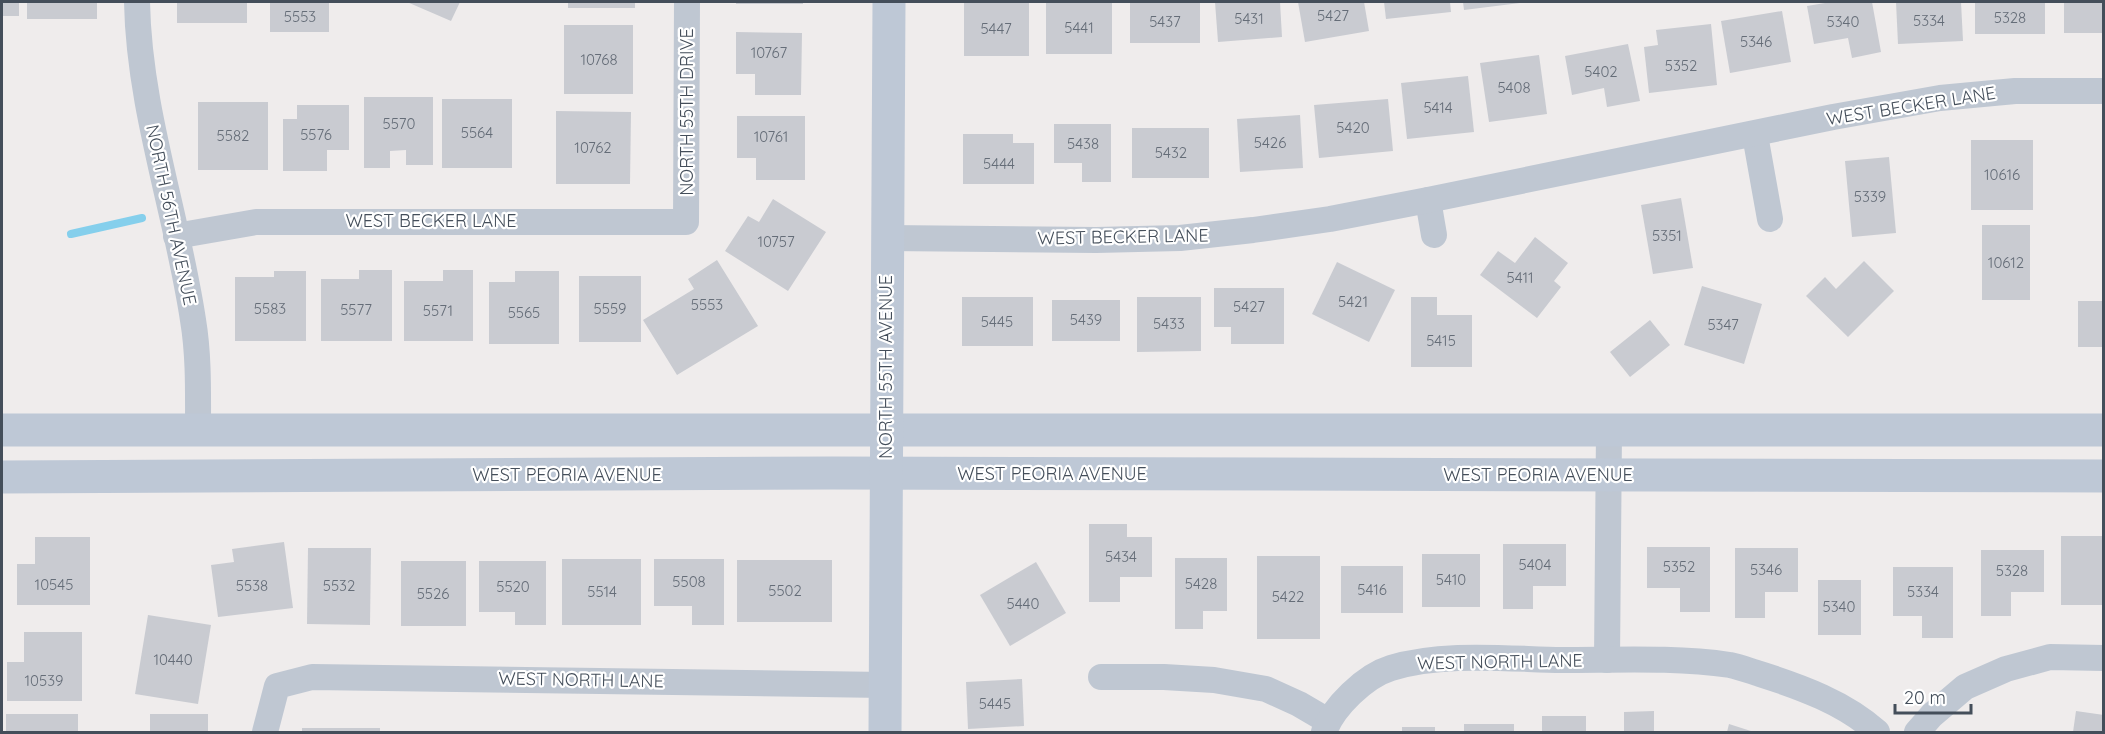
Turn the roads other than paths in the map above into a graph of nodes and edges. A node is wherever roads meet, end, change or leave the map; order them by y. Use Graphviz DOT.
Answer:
graph roads {
  1 [pos="137,2"];
  2 [pos="687,2"];
  3 [pos="889,2"];
  4 [pos="2103,91"];
  5 [pos="1755,135"];
  6 [pos="1428,200"];
  7 [pos="1770,219"];
  8 [pos="686,222"];
  9 [pos="1434,235"];
  10 [pos="176,236"];
  11 [pos="887,238"];
  12 [pos="2,430"];
  13 [pos="198,430"];
  14 [pos="885,430"];
  15 [pos="1609,430"];
  16 [pos="2103,430"];
  17 [pos="886,473"];
  18 [pos="1610,475"];
  19 [pos="2103,476"];
  20 [pos="2,477"];
  21 [pos="2103,658"];
  22 [pos="1607,660"];
  23 [pos="1101,677"];
  24 [pos="886,685"];
  25 [pos="1326,727"];
  26 [pos="265,732"];
  27 [pos="885,732"];
  28 [pos="1877,732"];
  29 [pos="1917,732"];
  1 -- 10 [label="street, NORTH 56TH AVENUE"];
  2 -- 8 [label="street, NORTH 55TH DRIVE"];
  3 -- 11 [label="main road, NORTH 55TH AVENUE"];
  4 -- 5 [label="street, WEST BECKER LANE"];
  5 -- 6 [label="street, WEST BECKER LANE"];
  5 -- 7 [label="street"];
  6 -- 9 [label="street"];
  6 -- 11 [label="street, WEST BECKER LANE"];
  8 -- 10 [label="street, WEST BECKER LANE"];
  10 -- 13 [label="street, NORTH 56TH AVENUE"];
  11 -- 14 [label="main road, NORTH 55TH AVENUE"];
  12 -- 13 [label="main road"];
  13 -- 14 [label="main road"];
  14 -- 15 [label="main road"];
  14 -- 17 [label="main road, NORTH 55TH AVENUE"];
  15 -- 16 [label="main road"];
  15 -- 18 [label="street"];
  17 -- 18 [label="main road, WEST PEORIA AVENUE"];
  17 -- 20 [label="main road, WEST PEORIA AVENUE"];
  17 -- 24 [label="main road, NORTH 55TH AVENUE"];
  18 -- 19 [label="main road, WEST PEORIA AVENUE"];
  18 -- 22 [label="street"];
  21 -- 29 [label="street"];
  22 -- 25 [label="street, WEST NORTH LANE"];
  22 -- 28 [label="street, WEST NORTH LANE"];
  23 -- 25 [label="street, WEST NORTH LANE"];
  24 -- 26 [label="street, WEST NORTH LANE"];
  24 -- 27 [label="main road, NORTH 55TH AVENUE"];
}
